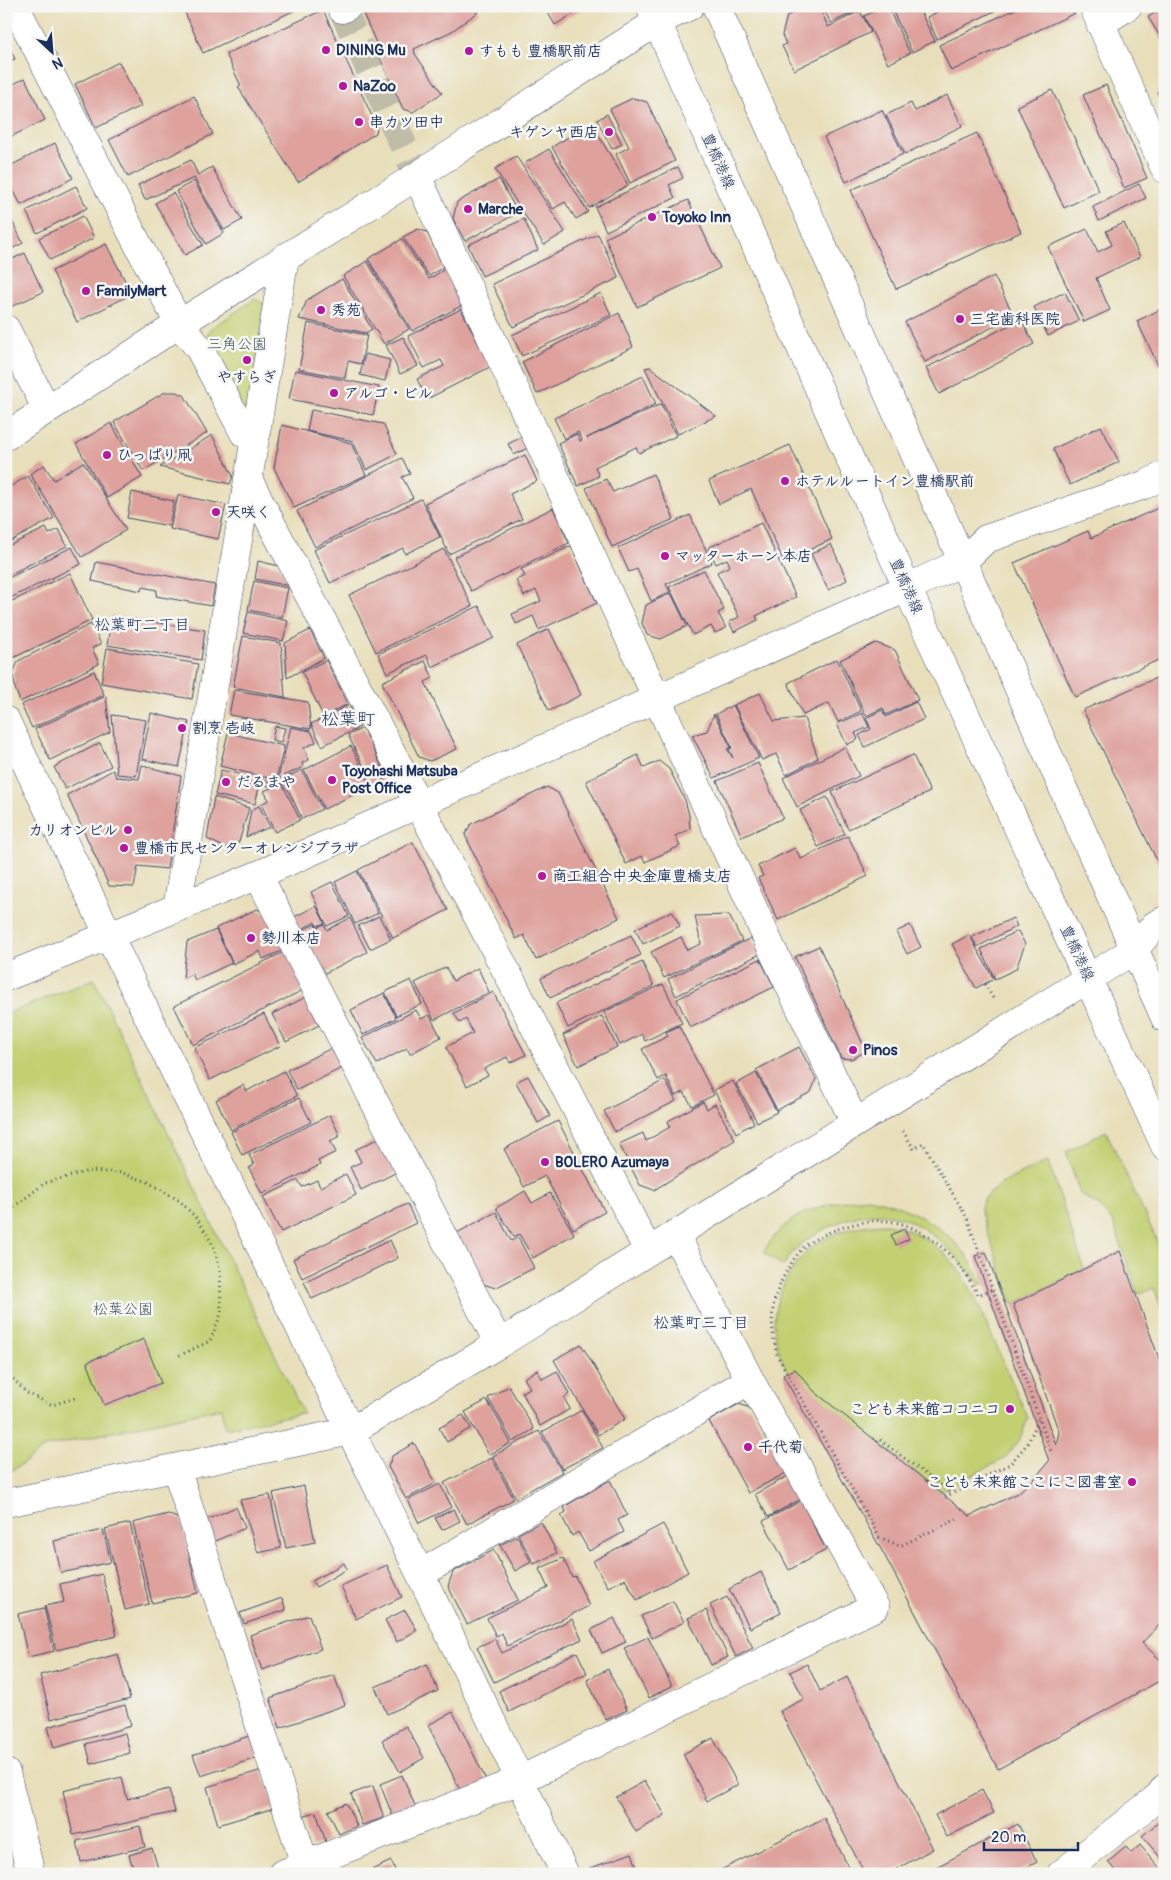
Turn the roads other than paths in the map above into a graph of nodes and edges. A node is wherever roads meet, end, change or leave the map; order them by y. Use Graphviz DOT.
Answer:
graph roads {
  1 [pos="15,6"];
  2 [pos="690,6"];
  3 [pos="716,6"];
  4 [pos="1128,6"];
  5 [pos="653,14"];
  6 [pos="1096,15"];
  7 [pos="1165,169"];
  8 [pos="417,176"];
  9 [pos="285,257"];
  10 [pos="179,324"];
  11 [pos="6,329"];
  12 [pos="47,410"];
  13 [pos="6,436"];
  14 [pos="256,436"];
  15 [pos="1165,475"];
  16 [pos="248,479"];
  17 [pos="962,562"];
  18 [pos="907,588"];
  19 [pos="657,699"];
  20 [pos="6,721"];
  21 [pos="419,804"];
  22 [pos="258,875"];
  23 [pos="177,908"];
  24 [pos="1165,920"];
  25 [pos="108,936"];
  26 [pos="1134,950"];
  27 [pos="6,977"];
  28 [pos="1088,978"];
  29 [pos="1165,1018"];
  30 [pos="855,1123"];
  31 [pos="1165,1146"];
  32 [pos="675,1234"];
  33 [pos="648,1251"];
  34 [pos="499,1344"];
  35 [pos="750,1380"];
  36 [pos="350,1431"];
  37 [pos="176,1468"];
  38 [pos="6,1503"];
  39 [pos="420,1574"];
  40 [pos="6,1773"];
  41 [pos="520,1780"];
  42 [pos="1165,1788"];
  43 [pos="298,1871"];
  44 [pos="31,1874"];
  45 [pos="564,1874"];
  46 [pos="1061,1874"];
  1 -- 10 [label="street"];
  2 -- 5 [label="street"];
  3 -- 17 [label="street"];
  4 -- 6 [label="street"];
  5 -- 8 [label="street"];
  5 -- 18 [label="street, 豊橋港線"];
  6 -- 7 [label="street"];
  8 -- 9 [label="street"];
  8 -- 19 [label="street"];
  9 -- 10 [label="street"];
  9 -- 14 [label="street"];
  10 -- 12 [label="street"];
  10 -- 14 [label="street"];
  11 -- 12 [label="street"];
  12 -- 13 [label="street"];
  14 -- 16 [label="street"];
  15 -- 17 [label="street"];
  16 -- 21 [label="street"];
  16 -- 23 [label="street"];
  17 -- 18 [label="street"];
  17 -- 26 [label="street"];
  18 -- 19 [label="street"];
  18 -- 28 [label="street, 豊橋港線"];
  19 -- 21 [label="street"];
  19 -- 30 [label="street"];
  20 -- 25 [label="street"];
  21 -- 22 [label="street"];
  21 -- 33 [label="street"];
  22 -- 23 [label="street"];
  22 -- 34 [label="street"];
  23 -- 25 [label="street"];
  24 -- 26 [label="street"];
  25 -- 27 [label="street"];
  25 -- 36 [label="street"];
  26 -- 28 [label="street"];
  26 -- 29 [label="street"];
  28 -- 30 [label="street"];
  28 -- 31 [label="street, 豊橋港線"];
  30 -- 32 [label="street"];
  32 -- 33 [label="street"];
  32 -- 35 [label="street"];
  33 -- 34 [label="street"];
  34 -- 36 [label="street"];
  35 -- 39 [label="street"];
  35 -- 41 [label="street"];
  36 -- 37 [label="street"];
  36 -- 39 [label="street"];
  37 -- 38 [label="street"];
  37 -- 43 [label="street"];
  39 -- 41 [label="street"];
  40 -- 44 [label="street"];
  41 -- 43 [label="street"];
  41 -- 45 [label="street"];
  42 -- 46 [label="street"];
}
